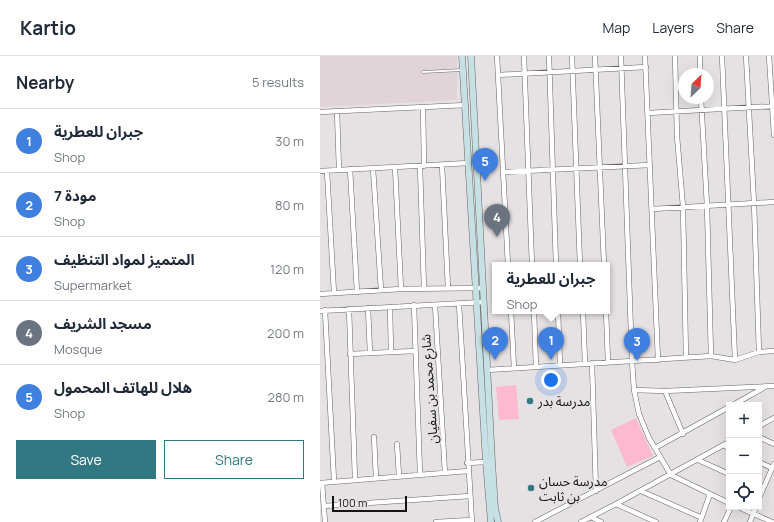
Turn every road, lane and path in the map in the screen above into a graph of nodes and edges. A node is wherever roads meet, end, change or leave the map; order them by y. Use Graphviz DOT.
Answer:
graph roads {
  1 [pos="462,56"];
  2 [pos="471,56"];
  3 [pos="497,56"];
  4 [pos="524,56"];
  5 [pos="549,56"];
  6 [pos="572,56"];
  7 [pos="594,56"];
  8 [pos="621,56"];
  9 [pos="645,56"];
  10 [pos="675,56"];
  11 [pos="700,56"];
  12 [pos="722,56"];
  13 [pos="746,56"];
  14 [pos="769,56"];
  15 [pos="646,67"];
  16 [pos="700,68"];
  17 [pos="622,69"];
  18 [pos="463,70"];
  19 [pos="595,70"];
  20 [pos="573,71"];
  21 [pos="423,72"];
  22 [pos="550,73"];
  23 [pos="524,74"];
  24 [pos="498,75"];
  25 [pos="701,104"];
  26 [pos="466,105"];
  27 [pos="773,106"];
  28 [pos="423,107"];
  29 [pos="749,107"];
  30 [pos="725,109"];
  31 [pos="337,110"];
  32 [pos="701,110"];
  33 [pos="320,112"];
  34 [pos="676,112"];
  35 [pos="648,113"];
  36 [pos="774,135"];
  37 [pos="469,163"];
  38 [pos="442,165"];
  39 [pos="650,165"];
  40 [pos="422,166"];
  41 [pos="599,166"];
  42 [pos="626,166"];
  43 [pos="395,167"];
  44 [pos="373,168"];
  45 [pos="576,168"];
  46 [pos="339,170"];
  47 [pos="350,170"];
  48 [pos="553,170"];
  49 [pos="320,171"];
  50 [pos="327,171"];
  51 [pos="529,171"];
  52 [pos="504,172"];
  53 [pos="774,202"];
  54 [pos="754,203"];
  55 [pos="729,204"];
  56 [pos="707,206"];
  57 [pos="683,207"];
  58 [pos="652,209"];
  59 [pos="508,262"];
  60 [pos="532,262"];
  61 [pos="556,262"];
  62 [pos="580,262"];
  63 [pos="604,262"];
  64 [pos="448,288"];
  65 [pos="479,288"];
  66 [pos="401,289"];
  67 [pos="424,289"];
  68 [pos="381,290"];
  69 [pos="357,292"];
  70 [pos="334,293"];
  71 [pos="320,294"];
  72 [pos="480,302"];
  73 [pos="459,304"];
  74 [pos="435,305"];
  75 [pos="414,306"];
  76 [pos="390,307"];
  77 [pos="368,308"];
  78 [pos="349,309"];
  79 [pos="323,311"];
  80 [pos="511,314"];
  81 [pos="534,314"];
  82 [pos="558,314"];
  83 [pos="582,314"];
  84 [pos="606,314"];
  85 [pos="415,351"];
  86 [pos="774,351"];
  87 [pos="391,352"];
  88 [pos="759,352"];
  89 [pos="370,353"];
  90 [pos="350,354"];
  91 [pos="711,356"];
  92 [pos="686,357"];
  93 [pos="658,360"];
  94 [pos="735,360"];
  95 [pos="632,361"];
  96 [pos="608,362"];
  97 [pos="592,363"];
  98 [pos="585,364"];
  99 [pos="560,365"];
  100 [pos="536,367"];
  101 [pos="514,368"];
  102 [pos="487,370"];
  103 [pos="766,386"];
  104 [pos="774,386"];
  105 [pos="634,390"];
  106 [pos="665,391"];
  107 [pos="738,402"];
  108 [pos="726,409"];
  109 [pos="774,418"];
  110 [pos="762,424"];
  111 [pos="683,434"];
  112 [pos="374,437"];
  113 [pos="762,439"];
  114 [pos="397,444"];
  115 [pos="726,444"];
  116 [pos="774,444"];
  117 [pos="723,445"];
  118 [pos="726,446"];
  119 [pos="655,448"];
  120 [pos="660,457"];
  121 [pos="698,460"];
  122 [pos="486,462"];
  123 [pos="467,463"];
  124 [pos="762,463"];
  125 [pos="773,466"];
  126 [pos="468,471"];
  127 [pos="445,473"];
  128 [pos="726,473"];
  129 [pos="420,474"];
  130 [pos="670,475"];
  131 [pos="399,476"];
  132 [pos="376,478"];
  133 [pos="355,479"];
  134 [pos="334,481"];
  135 [pos="321,483"];
  136 [pos="762,485"];
  137 [pos="596,491"];
  138 [pos="641,491"];
  139 [pos="710,494"];
  140 [pos="470,496"];
  141 [pos="726,502"];
  142 [pos="616,504"];
  143 [pos="324,506"];
  144 [pos="730,510"];
  145 [pos="744,510"];
  146 [pos="755,510"];
  147 [pos="753,514"];
  148 [pos="591,517"];
  149 [pos="774,519"];
  150 [pos="700,520"];
  151 [pos="471,521"];
  152 [pos="325,522"];
  153 [pos="436,522"];
  154 [pos="491,522"];
  155 [pos="498,522"];
  156 [pos="535,522"];
  157 [pos="581,522"];
  158 [pos="601,522"];
  159 [pos="656,522"];
  160 [pos="724,522"];
  161 [pos="750,522"];
  162 [pos="772,522"];
  1 -- 18 [label="street"];
  2 -- 65 [label="street"];
  3 -- 24 [label="street"];
  4 -- 23 [label="street"];
  5 -- 22 [label="street"];
  6 -- 20 [label="street"];
  7 -- 19 [label="street"];
  8 -- 17 [label="street"];
  9 -- 15 [label="street"];
  10 -- 34 [label="street"];
  11 -- 16 [label="street"];
  12 -- 30 [label="street"];
  13 -- 29 [label="street"];
  14 -- 27 [label="street"];
  15 -- 17 [label="street"];
  15 -- 35 [label="street"];
  17 -- 19 [label="street"];
  17 -- 42 [label="street"];
  18 -- 21 [label="lane"];
  18 -- 26 [label="street"];
  19 -- 20 [label="street"];
  19 -- 41 [label="street"];
  20 -- 22 [label="street"];
  20 -- 45 [label="street"];
  22 -- 23 [label="street"];
  22 -- 48 [label="street"];
  23 -- 24 [label="street"];
  23 -- 51 [label="street"];
  24 -- 52 [label="street"];
  25 -- 32 [label="street"];
  26 -- 28 [label="street"];
  26 -- 37 [label="street"];
  27 -- 29 [label="street"];
  27 -- 36 [label="street"];
  28 -- 31 [label="street"];
  28 -- 40 [label="street"];
  29 -- 30 [label="street"];
  29 -- 54 [label="street"];
  30 -- 32 [label="street"];
  30 -- 55 [label="street"];
  31 -- 33 [label="street"];
  31 -- 46 [label="street"];
  32 -- 34 [label="street"];
  32 -- 56 [label="street"];
  34 -- 35 [label="street"];
  34 -- 57 [label="street"];
  35 -- 39 [label="street"];
  37 -- 38 [label="street"];
  37 -- 65 [label="street"];
  38 -- 40 [label="street"];
  38 -- 64 [label="street"];
  39 -- 42 [label="street"];
  39 -- 58 [label="street"];
  40 -- 43 [label="street"];
  40 -- 67 [label="street"];
  41 -- 42 [label="street"];
  41 -- 45 [label="street"];
  41 -- 63 [label="street"];
  42 -- 95 [label="street"];
  43 -- 44 [label="street"];
  43 -- 66 [label="street"];
  44 -- 47 [label="street"];
  44 -- 68 [label="street"];
  45 -- 48 [label="street"];
  45 -- 62 [label="street"];
  46 -- 47 [label="street"];
  46 -- 50 [label="street"];
  47 -- 69 [label="street"];
  48 -- 51 [label="street"];
  48 -- 61 [label="street"];
  49 -- 50 [label="street"];
  50 -- 70 [label="street"];
  51 -- 52 [label="street"];
  51 -- 60 [label="street"];
  52 -- 59 [label="street"];
  53 -- 54 [label="street"];
  54 -- 55 [label="street"];
  54 -- 88 [label="street"];
  55 -- 56 [label="street"];
  55 -- 94 [label="street"];
  56 -- 57 [label="street"];
  56 -- 91 [label="street"];
  57 -- 58 [label="street"];
  57 -- 92 [label="street"];
  58 -- 93 [label="street"];
  64 -- 65 [label="street"];
  64 -- 67 [label="street"];
  65 -- 72 [label="street"];
  66 -- 67 [label="street"];
  66 -- 68 [label="street"];
  68 -- 69 [label="street"];
  69 -- 70 [label="street"];
  70 -- 71 [label="street"];
  72 -- 73 [label="street"];
  72 -- 102 [label="street"];
  72 -- 122 [label="street"];
  73 -- 74 [label="street"];
  73 -- 123 [label="street"];
  74 -- 75 [label="street"];
  74 -- 127 [label="street, شارع محمد بن سفيان"];
  75 -- 76 [label="street"];
  75 -- 85 [label="street"];
  76 -- 77 [label="street"];
  76 -- 87 [label="street"];
  77 -- 78 [label="street"];
  77 -- 89 [label="street"];
  78 -- 79 [label="street"];
  78 -- 90 [label="street"];
  79 -- 134 [label="street"];
  80 -- 101 [label="street"];
  81 -- 100 [label="street"];
  82 -- 99 [label="street"];
  83 -- 98 [label="street"];
  84 -- 96 [label="street"];
  85 -- 87 [label="street"];
  85 -- 129 [label="street"];
  86 -- 88 [label="street"];
  87 -- 89 [label="street"];
  88 -- 94 [label="street"];
  89 -- 90 [label="street"];
  90 -- 133 [label="street"];
  91 -- 92 [label="street"];
  91 -- 94 [label="street"];
  92 -- 93 [label="street"];
  93 -- 95 [label="street"];
  95 -- 96 [label="street"];
  95 -- 105 [label="street"];
  96 -- 97 [label="street"];
  97 -- 98 [label="street"];
  97 -- 137 [label="street"];
  98 -- 99 [label="street"];
  99 -- 100 [label="street"];
  100 -- 101 [label="street"];
  101 -- 102 [label="street"];
  102 -- 155 [label="street"];
  103 -- 104 [label="street"];
  103 -- 106 [label="street"];
  103 -- 107 [label="street"];
  105 -- 106 [label="street"];
  105 -- 119 [label="street"];
  106 -- 111 [label="street"];
  108 -- 111 [label="street"];
  109 -- 110 [label="street"];
  111 -- 119 [label="street"];
  112 -- 132 [label="street"];
  113 -- 116 [label="street"];
  114 -- 131 [label="street"];
  115 -- 117 [label="street"];
  117 -- 118 [label="street"];
  117 -- 121 [label="street"];
  119 -- 120 [label="street"];
  120 -- 130 [label="street"];
  120 -- 137 [label="street"];
  121 -- 128 [label="street"];
  121 -- 130 [label="street"];
  122 -- 123 [label="street"];
  122 -- 154 [label="street"];
  123 -- 126 [label="street"];
  124 -- 125 [label="street"];
  125 -- 136 [label="street"];
  126 -- 127 [label="street"];
  126 -- 140 [label="street"];
  127 -- 129 [label="street"];
  129 -- 131 [label="street"];
  130 -- 138 [label="street"];
  130 -- 139 [label="street"];
  131 -- 132 [label="street"];
  132 -- 133 [label="street"];
  133 -- 134 [label="street"];
  134 -- 135 [label="street"];
  135 -- 143 [label="street"];
  137 -- 156 [label="street"];
  138 -- 142 [label="street"];
  138 -- 150 [label="street"];
  139 -- 141 [label="street"];
  139 -- 150 [label="street"];
  140 -- 143 [label="street"];
  140 -- 151 [label="street"];
  142 -- 148 [label="street"];
  142 -- 159 [label="street"];
  143 -- 152 [label="street"];
  144 -- 160 [label="street"];
  145 -- 147 [label="street"];
  146 -- 147 [label="street"];
  147 -- 161 [label="street"];
  147 -- 162 [label="street"];
  148 -- 157 [label="street"];
  148 -- 158 [label="street"];
  149 -- 162 [label="street"];
  151 -- 153 [label="street"];
}
